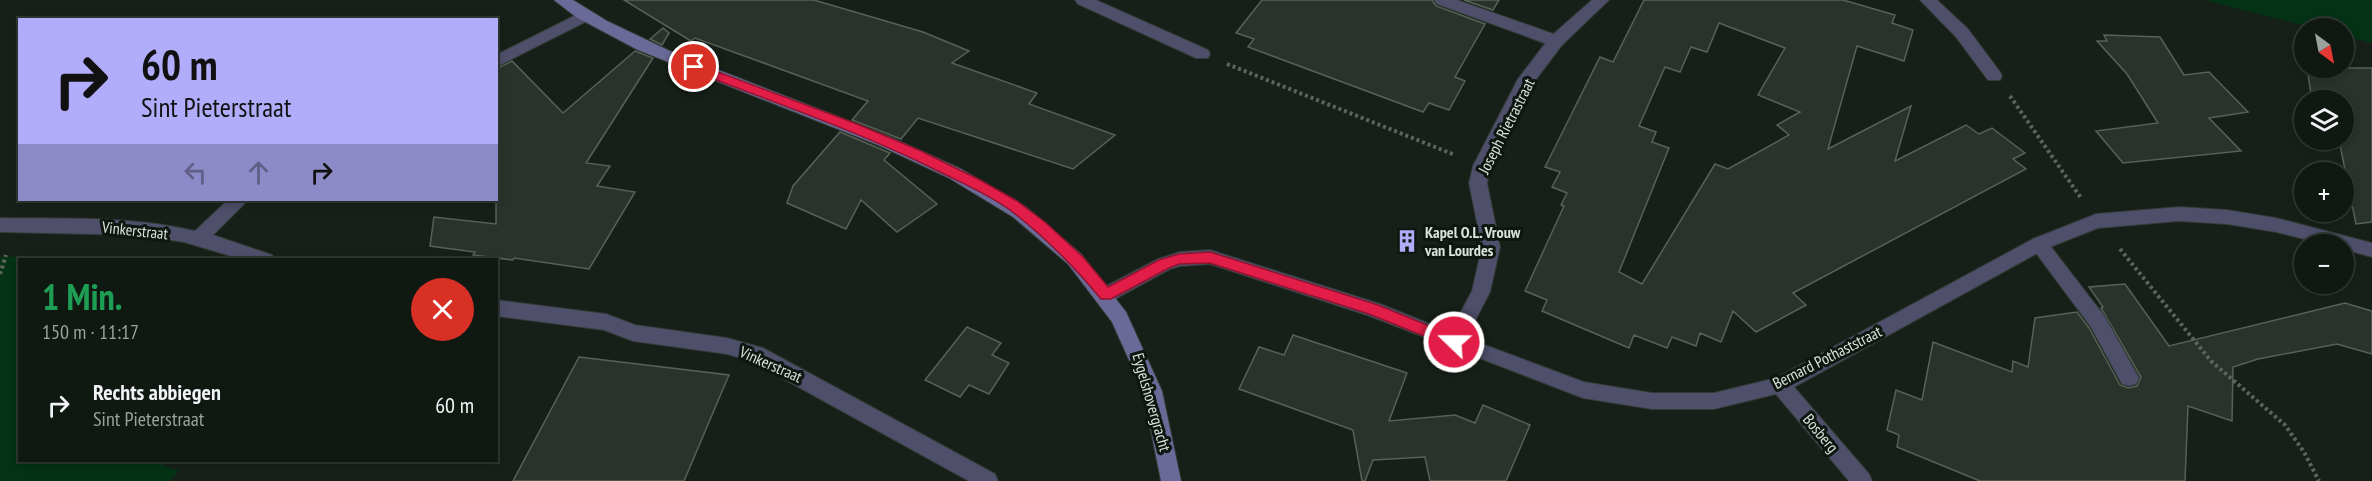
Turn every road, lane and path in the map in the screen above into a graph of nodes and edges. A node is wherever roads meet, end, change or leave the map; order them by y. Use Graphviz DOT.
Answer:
graph roads {
  1 [pos="562,0"];
  2 [pos="1083,0"];
  3 [pos="1442,0"];
  4 [pos="1601,0"];
  5 [pos="1928,0"];
  6 [pos="584,16"];
  7 [pos="1556,41"];
  8 [pos="1202,54"];
  9 [pos="498,61"];
  10 [pos="1994,76"];
  11 [pos="1482,166"];
  12 [pos="238,201"];
  13 [pos="2096,220"];
  14 [pos="0,225"];
  15 [pos="197,239"];
  16 [pos="2039,244"];
  17 [pos="2372,250"];
  18 [pos="259,258"];
  19 [pos="1106,295"];
  20 [pos="498,308"];
  21 [pos="1454,342"];
  22 [pos="2128,378"];
  23 [pos="1780,385"];
  24 [pos="988,481"];
  25 [pos="1171,481"];
  26 [pos="1862,481"];
  27 [pos="2319,481"];
  1 -- 6 [label="street, Eygelshovergracht"];
  2 -- 8 [label="street"];
  3 -- 7 [label="street"];
  4 -- 7 [label="street, Joseph Rietrastraat"];
  5 -- 10 [label="street"];
  6 -- 9 [label="street"];
  6 -- 19 [label="street, Eygelshovergracht"];
  7 -- 11 [label="street, Joseph Rietrastraat"];
  8 -- 11 [label="path"];
  10 -- 13 [label="path"];
  11 -- 21 [label="street, Joseph Rietrastraat"];
  12 -- 15 [label="street"];
  13 -- 16 [label="street, Bernard Pothaststraat"];
  13 -- 17 [label="street, Bernard Pothaststraat"];
  13 -- 27 [label="path"];
  14 -- 15 [label="street, Vinkerstraat"];
  15 -- 18 [label="street, Vinkerstraat"];
  16 -- 22 [label="street"];
  16 -- 23 [label="street, Bernard Pothaststraat"];
  19 -- 21 [label="street, Bernard Pothaststraat"];
  19 -- 25 [label="street, Eygelshovergracht"];
  20 -- 24 [label="street, Vinkerstraat"];
  21 -- 23 [label="street, Bernard Pothaststraat"];
  23 -- 26 [label="street, Bosberg"];
}
